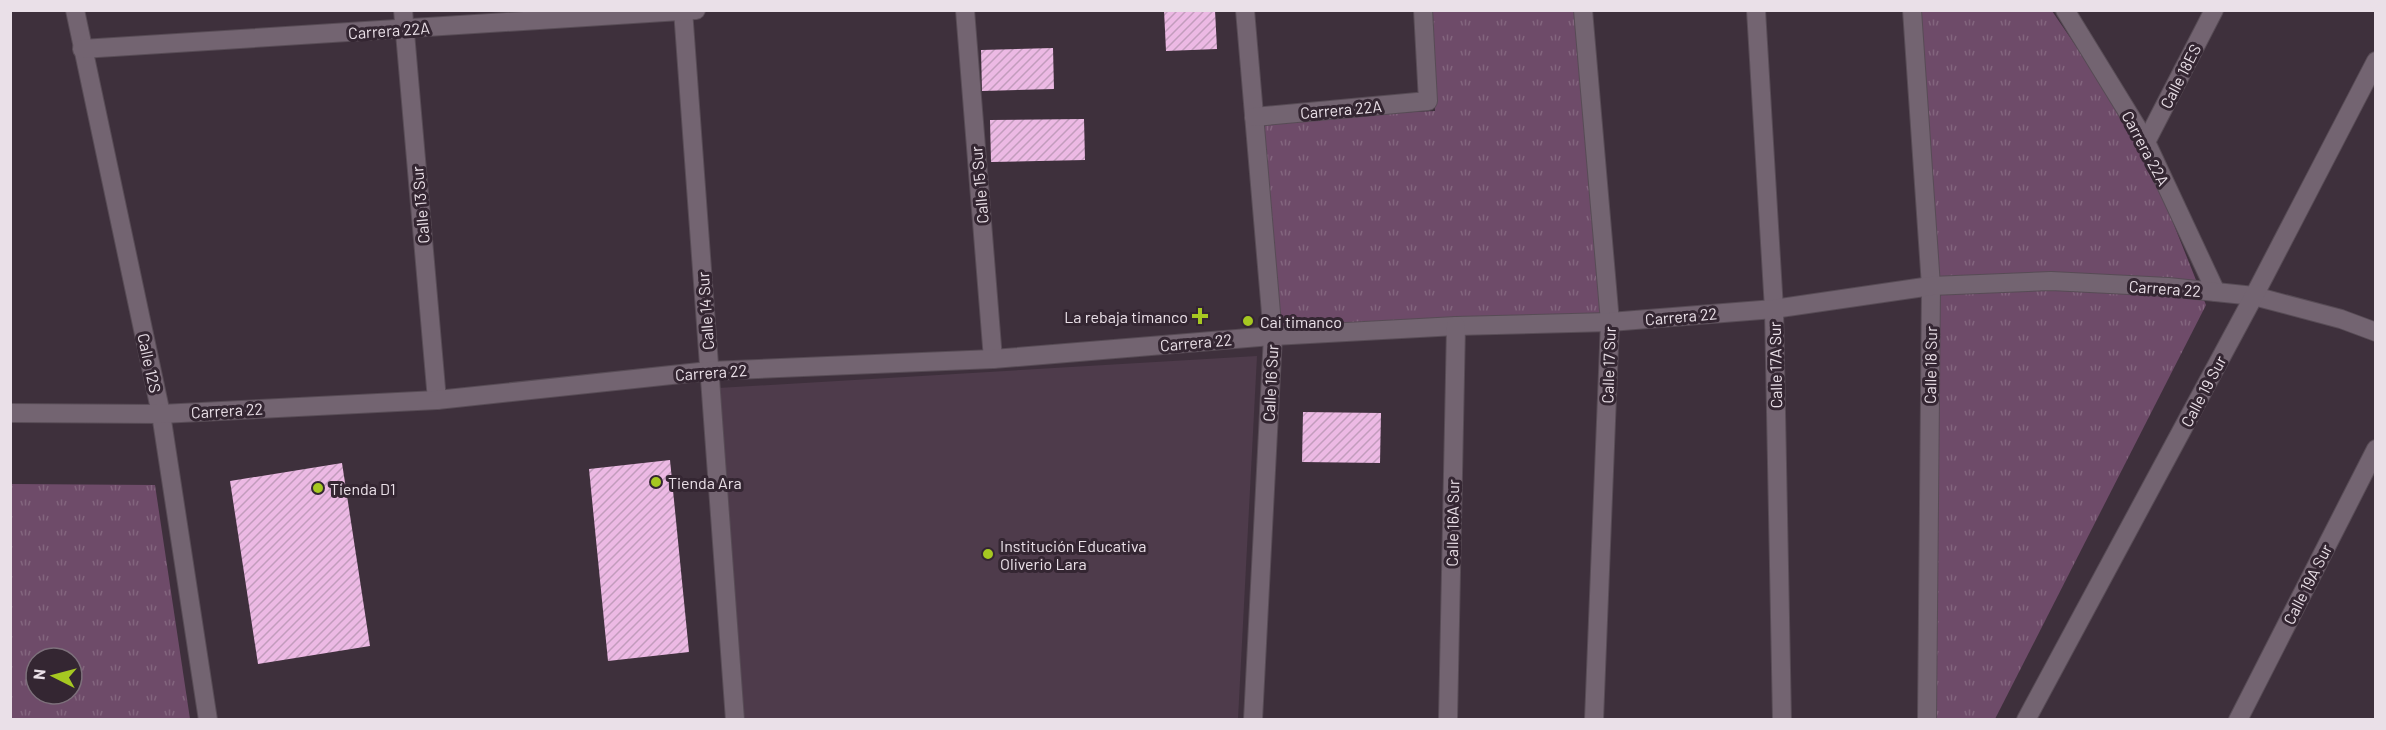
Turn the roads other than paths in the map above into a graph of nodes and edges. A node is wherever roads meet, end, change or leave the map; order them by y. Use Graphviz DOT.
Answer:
graph roads {
  1 [pos="75,10"];
  2 [pos="403,10"];
  3 [pos="696,10"];
  4 [pos="965,10"];
  5 [pos="1245,10"];
  6 [pos="1423,10"];
  7 [pos="1583,10"];
  8 [pos="1756,10"];
  9 [pos="1912,10"];
  10 [pos="2065,10"];
  11 [pos="2214,10"];
  12 [pos="683,11"];
  13 [pos="404,29"];
  14 [pos="82,49"];
  15 [pos="2376,61"];
  16 [pos="1254,117"];
  17 [pos="2146,142"];
  18 [pos="1931,286"];
  19 [pos="2216,292"];
  20 [pos="2254,296"];
  21 [pos="1774,309"];
  22 [pos="1610,322"];
  23 [pos="1456,326"];
  24 [pos="2376,332"];
  25 [pos="1273,336"];
  26 [pos="993,358"];
  27 [pos="709,371"];
  28 [pos="437,400"];
  29 [pos="10,412"];
  30 [pos="161,414"];
  31 [pos="2376,449"];
  32 [pos="207,720"];
  33 [pos="735,720"];
  34 [pos="1252,720"];
  35 [pos="1448,720"];
  36 [pos="1594,720"];
  37 [pos="1782,720"];
  38 [pos="1927,720"];
  39 [pos="2026,720"];
  40 [pos="2238,720"];
  1 -- 14 [label="street, Calle 12S"];
  2 -- 13 [label="street, Calle 13 Sur"];
  3 -- 12 [label="street, Carrera 22A"];
  4 -- 26 [label="street, Calle 15 Sur"];
  5 -- 16 [label="street, Calle 16 Sur"];
  6 -- 16 [label="street, Carrera 22A"];
  7 -- 22 [label="street, Calle 17 Sur"];
  8 -- 21 [label="street, Calle 17A Sur"];
  9 -- 18 [label="street, Calle 18 Sur"];
  10 -- 17 [label="street, Carrera 22A"];
  11 -- 17 [label="street, Calle 18ES"];
  12 -- 13 [label="street, Carrera 22A"];
  12 -- 27 [label="street, Calle 14 Sur"];
  13 -- 14 [label="street, Carrera 22A"];
  13 -- 28 [label="street, Calle 13 Sur"];
  14 -- 30 [label="street, Calle 12S"];
  15 -- 20 [label="street, Calle 19 Sur"];
  16 -- 25 [label="street, Calle 16 Sur"];
  17 -- 19 [label="street, Carrera 22A"];
  18 -- 19 [label="street, Carrera 22"];
  18 -- 21 [label="street, Carrera 22"];
  18 -- 38 [label="street, Calle 18 Sur"];
  19 -- 20 [label="street, Carrera 22"];
  20 -- 24 [label="street, Carrera 22"];
  20 -- 39 [label="street, Calle 19 Sur"];
  21 -- 22 [label="street, Carrera 22"];
  21 -- 37 [label="street, Calle 17A Sur"];
  22 -- 23 [label="street, Carrera 22"];
  22 -- 36 [label="street, Calle 17 Sur"];
  23 -- 25 [label="street, Carrera 22"];
  23 -- 35 [label="street, Calle 16A Sur"];
  25 -- 26 [label="street, Carrera 22"];
  25 -- 34 [label="street, Calle 16 Sur"];
  26 -- 27 [label="street, Carrera 22"];
  27 -- 28 [label="street, Carrera 22"];
  27 -- 33 [label="street, Calle 14 Sur"];
  28 -- 30 [label="street, Carrera 22"];
  29 -- 30 [label="street, Carrera 22"];
  30 -- 32 [label="street, Calle 12S"];
  31 -- 40 [label="street, Calle 19A Sur"];
}
